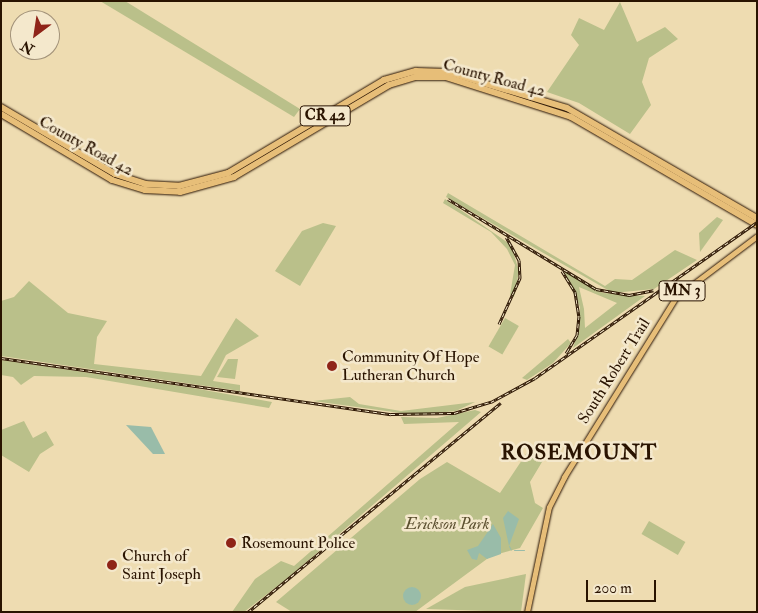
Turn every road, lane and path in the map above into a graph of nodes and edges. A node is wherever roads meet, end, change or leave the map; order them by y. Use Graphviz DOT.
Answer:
graph roads {
  1 [pos="1,107"];
  2 [pos="1,114"];
  3 [pos="757,218"];
  4 [pos="757,224"];
  5 [pos="757,236"];
  6 [pos="527,612"];
  1 -- 3 [label="highway, County Road 42 / CR 42"];
  2 -- 4 [label="highway, County Road 42 / CR 42"];
  5 -- 6 [label="main road, South Robert Trail / MN 3"];
}
